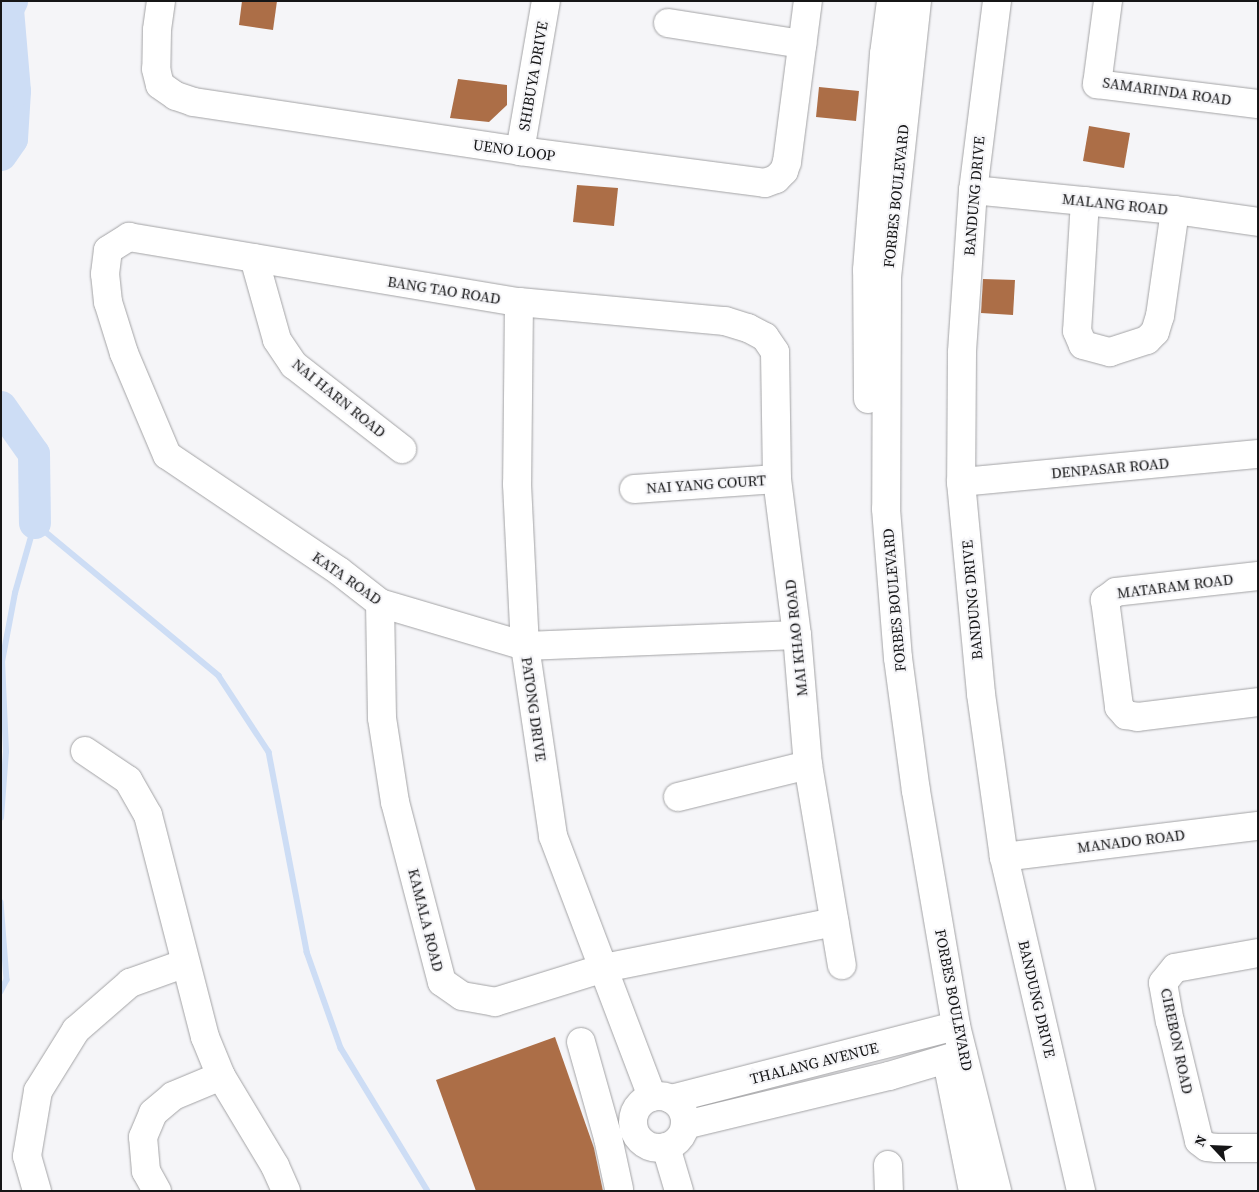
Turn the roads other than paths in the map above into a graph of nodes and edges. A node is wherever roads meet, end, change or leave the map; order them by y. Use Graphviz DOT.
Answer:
graph roads {
  1 [pos="161,1"];
  2 [pos="546,1"];
  3 [pos="808,1"];
  4 [pos="891,1"];
  5 [pos="917,1"];
  6 [pos="997,1"];
  7 [pos="1108,1"];
  8 [pos="668,23"];
  9 [pos="802,44"];
  10 [pos="1258,104"];
  11 [pos="520,151"];
  12 [pos="973,190"];
  13 [pos="1085,201"];
  14 [pos="1176,210"];
  15 [pos="1258,222"];
  16 [pos="108,250"];
  17 [pos="254,258"];
  18 [pos="519,302"];
  19 [pos="775,352"];
  20 [pos="402,449"];
  21 [pos="1258,454"];
  22 [pos="778,478"];
  23 [pos="961,482"];
  24 [pos="634,488"];
  25 [pos="1258,576"];
  26 [pos="380,603"];
  27 [pos="797,635"];
  28 [pos="525,646"];
  29 [pos="1258,702"];
  30 [pos="85,751"];
  31 [pos="808,765"];
  32 [pos="678,797"];
  33 [pos="1258,826"];
  34 [pos="1004,857"];
  35 [pos="834,922"];
  36 [pos="1258,953"];
  37 [pos="186,963"];
  38 [pos="842,965"];
  39 [pos="604,968"];
  40 [pos="947,1029"];
  41 [pos="581,1042"];
  42 [pos="955,1057"];
  43 [pos="221,1076"];
  44 [pos="662,1098"];
  45 [pos="685,1124"];
  46 [pos="634,1128"];
  47 [pos="608,1138"];
  48 [pos="666,1147"];
  49 [pos="1258,1148"];
  50 [pos="619,1189"];
  51 [pos="37,1191"];
  52 [pos="156,1191"];
  53 [pos="286,1191"];
  54 [pos="679,1191"];
  55 [pos="973,1191"];
  56 [pos="997,1191"];
  57 [pos="1081,1191"];
  1 -- 11 [label="street, UENO LOOP"];
  2 -- 11 [label="street, SHIBUYA DRIVE"];
  3 -- 9 [label="street, UENO LOOP"];
  4 -- 40 [label="street, FORBES BOULEVARD"];
  5 -- 40 [label="street, FORBES BOULEVARD"];
  6 -- 12 [label="street, BANDUNG DRIVE"];
  7 -- 10 [label="street, SAMARINDA ROAD"];
  8 -- 9 [label="street"];
  9 -- 11 [label="street, UENO LOOP"];
  12 -- 13 [label="street, MALANG ROAD"];
  12 -- 23 [label="street, BANDUNG DRIVE"];
  13 -- 14 [label="street, MALANG ROAD"];
  13 -- 14 [label="street"];
  14 -- 15 [label="street, MALANG ROAD"];
  16 -- 17 [label="street, BANG TAO ROAD"];
  16 -- 26 [label="street, KATA ROAD"];
  17 -- 18 [label="street, BANG TAO ROAD"];
  17 -- 20 [label="street, NAI HARN ROAD"];
  18 -- 19 [label="street, BANG TAO ROAD"];
  18 -- 28 [label="street, PATONG DRIVE"];
  19 -- 22 [label="street, MAI KHAO ROAD"];
  21 -- 23 [label="street, DENPASAR ROAD"];
  22 -- 24 [label="street, NAI YANG COURT"];
  22 -- 27 [label="street, MAI KHAO ROAD"];
  23 -- 34 [label="street, BANDUNG DRIVE"];
  25 -- 29 [label="street, MATARAM ROAD"];
  26 -- 28 [label="street, KATA ROAD"];
  26 -- 39 [label="street, KAMALA ROAD"];
  27 -- 28 [label="street, KATA ROAD"];
  27 -- 31 [label="street, MAI KHAO ROAD"];
  28 -- 39 [label="street, PATONG DRIVE"];
  30 -- 37 [label="street"];
  31 -- 32 [label="street"];
  31 -- 35 [label="street, MAI KHAO ROAD"];
  33 -- 34 [label="street, MANADO ROAD"];
  34 -- 57 [label="street, BANDUNG DRIVE"];
  35 -- 38 [label="street, MAI KHAO ROAD"];
  35 -- 39 [label="street, KAMALA ROAD"];
  36 -- 49 [label="street, CIREBON ROAD"];
  37 -- 43 [label="street"];
  37 -- 51 [label="street"];
  39 -- 44 [label="street, PATONG DRIVE"];
  40 -- 42 [label="street, FORBES BOULEVARD"];
  40 -- 44 [label="street, THALANG AVENUE"];
  41 -- 47 [label="street"];
  42 -- 45 [label="street, THALANG AVENUE"];
  42 -- 55 [label="street, FORBES BOULEVARD"];
  42 -- 56 [label="street, FORBES BOULEVARD"];
  43 -- 52 [label="street"];
  43 -- 53 [label="street"];
  44 -- 45 [label="street"];
  44 -- 46 [label="street"];
  45 -- 48 [label="street"];
  46 -- 47 [label="street"];
  46 -- 48 [label="street"];
  47 -- 50 [label="street"];
  48 -- 54 [label="street"];
}
